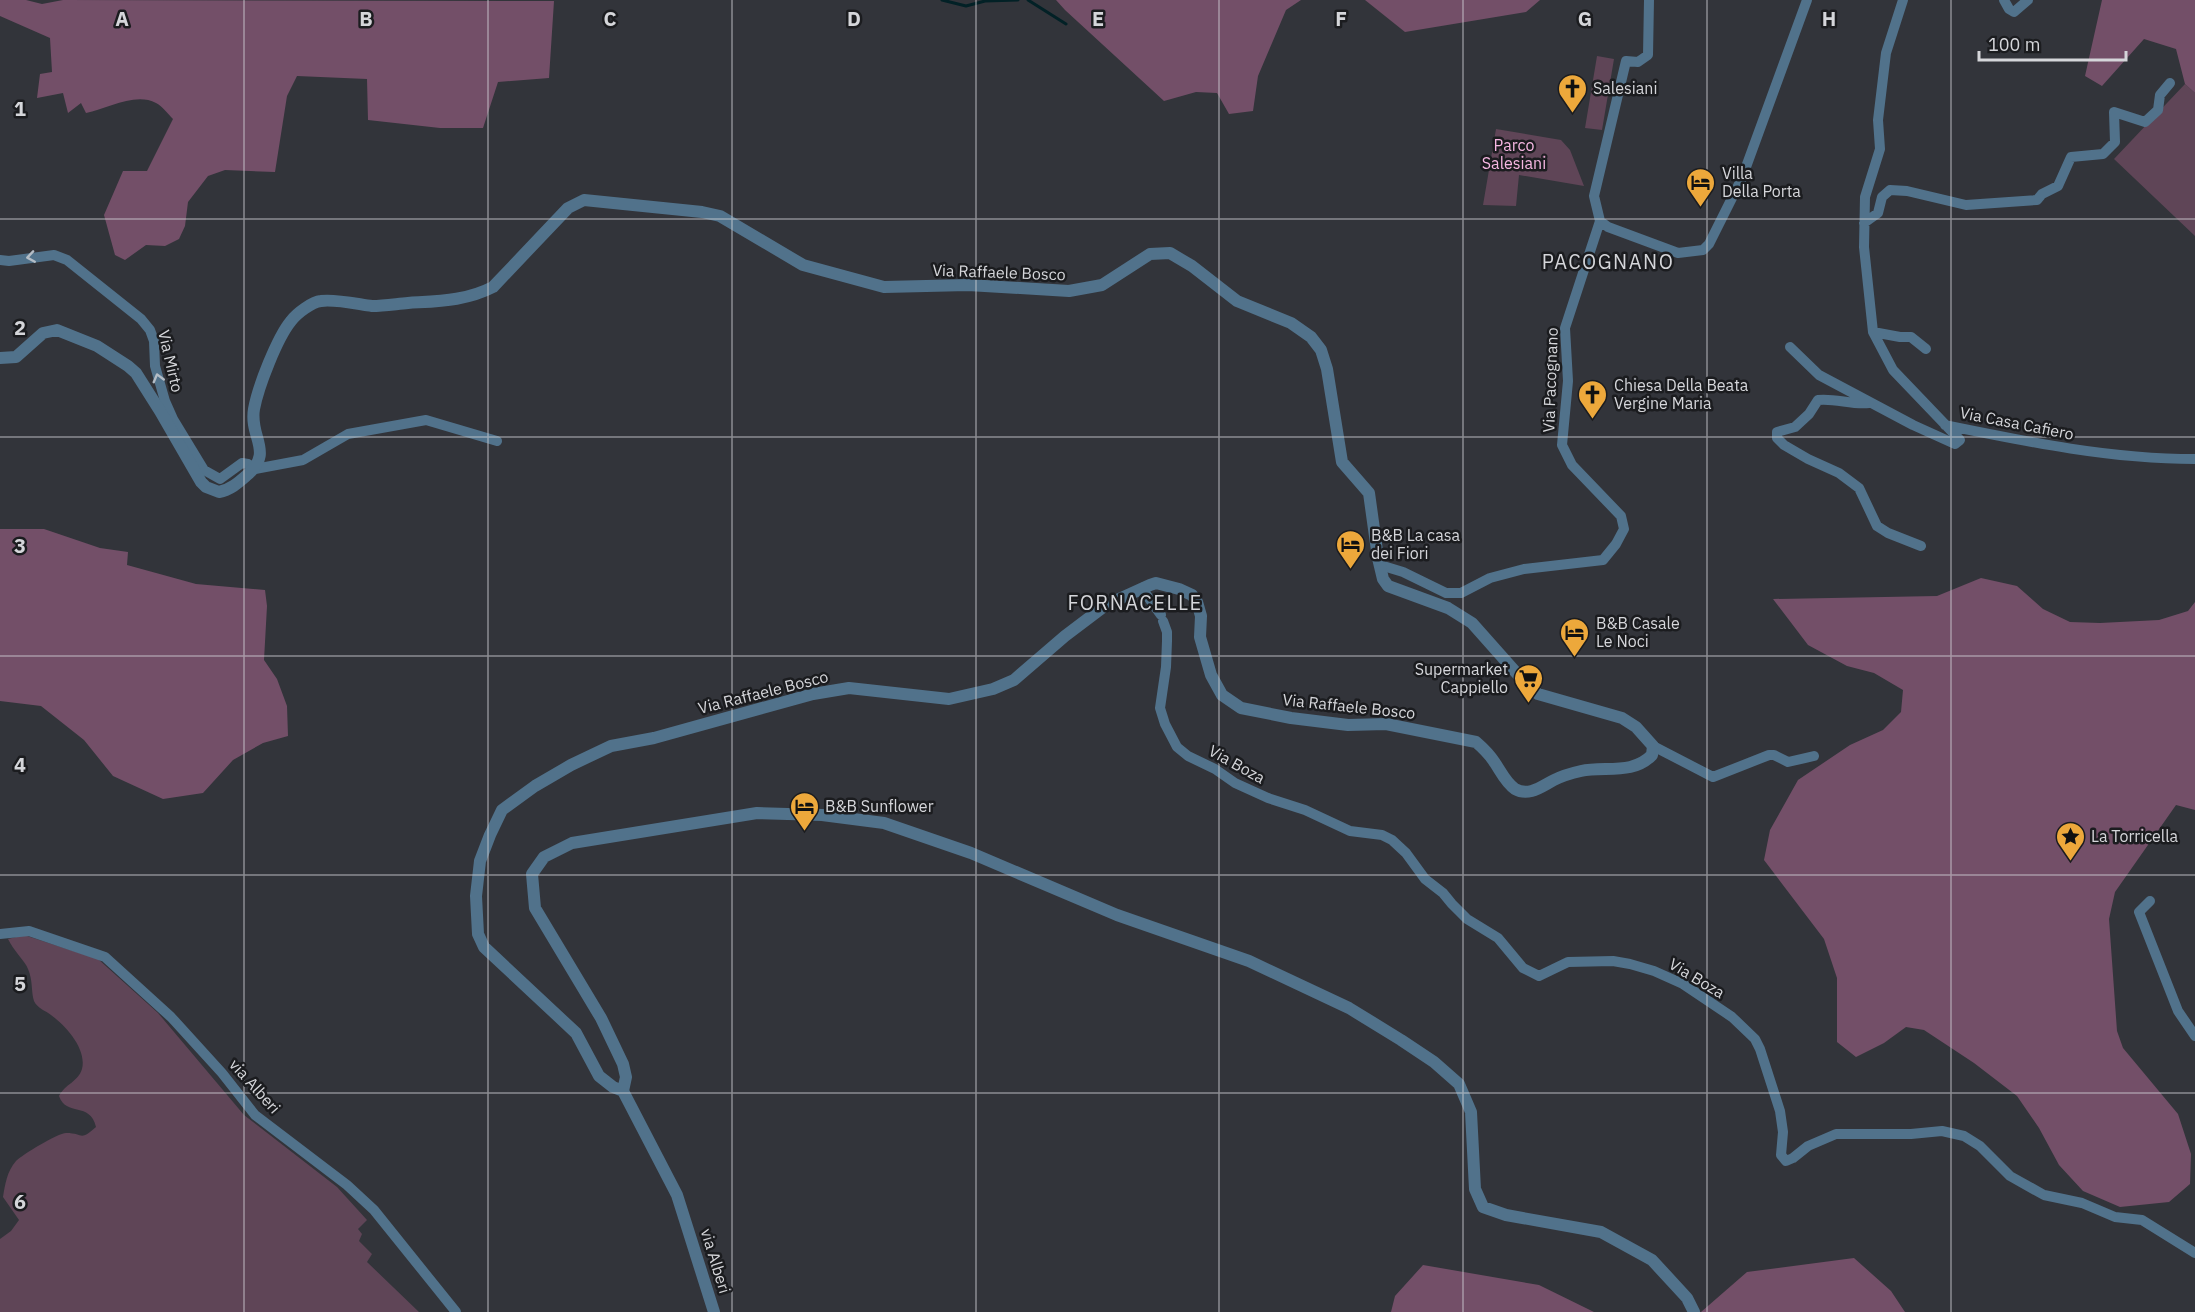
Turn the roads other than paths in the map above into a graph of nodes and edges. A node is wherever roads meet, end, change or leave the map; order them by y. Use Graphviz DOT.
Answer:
graph roads {
  1 [pos="1649,0"];
  2 [pos="1807,0"];
  3 [pos="1903,0"];
  4 [pos="2004,0"];
  5 [pos="2028,0"];
  6 [pos="2170,83"];
  7 [pos="1600,221"];
  8 [pos="1864,223"];
  9 [pos="0,260"];
  10 [pos="1873,332"];
  11 [pos="1790,348"];
  12 [pos="1926,349"];
  13 [pos="0,358"];
  14 [pos="1871,403"];
  15 [pos="1945,425"];
  16 [pos="497,441"];
  17 [pos="2195,459"];
  18 [pos="255,469"];
  19 [pos="1921,546"];
  20 [pos="1380,565"];
  21 [pos="1144,587"];
  22 [pos="1653,746"];
  23 [pos="1814,756"];
  24 [pos="2150,902"];
  25 [pos="0,934"];
  26 [pos="2195,1036"];
  27 [pos="623,1091"];
  28 [pos="2195,1253"];
  29 [pos="456,1312"];
  30 [pos="714,1312"];
  31 [pos="1694,1312"];
  1 -- 7 [label="street"];
  2 -- 7 [label="street"];
  3 -- 8 [label="street"];
  4 -- 5 [label="street"];
  6 -- 8 [label="street"];
  7 -- 20 [label="street, Via Pacognano"];
  8 -- 10 [label="street"];
  18 -- 9 [label="street, Via Mirto, one-way"];
  10 -- 12 [label="street"];
  10 -- 15 [label="street"];
  11 -- 14 [label="street, Via Casa Cafiero"];
  13 -- 18 [label="street"];
  14 -- 15 [label="street, Via Casa Cafiero"];
  14 -- 19 [label="street"];
  15 -- 17 [label="street, Via Casa Cafiero"];
  16 -- 18 [label="street"];
  18 -- 20 [label="street, Via Raffaele Bosco"];
  20 -- 22 [label="street, Via Raffaele Bosco"];
  21 -- 22 [label="street, Via Raffaele Bosco"];
  21 -- 27 [label="street, Via Raffaele Bosco"];
  21 -- 28 [label="street, Via Boza"];
  22 -- 23 [label="street"];
  24 -- 26 [label="street"];
  25 -- 29 [label="street, via Alberi"];
  27 -- 30 [label="street, via Alberi"];
  27 -- 31 [label="street"];
}
